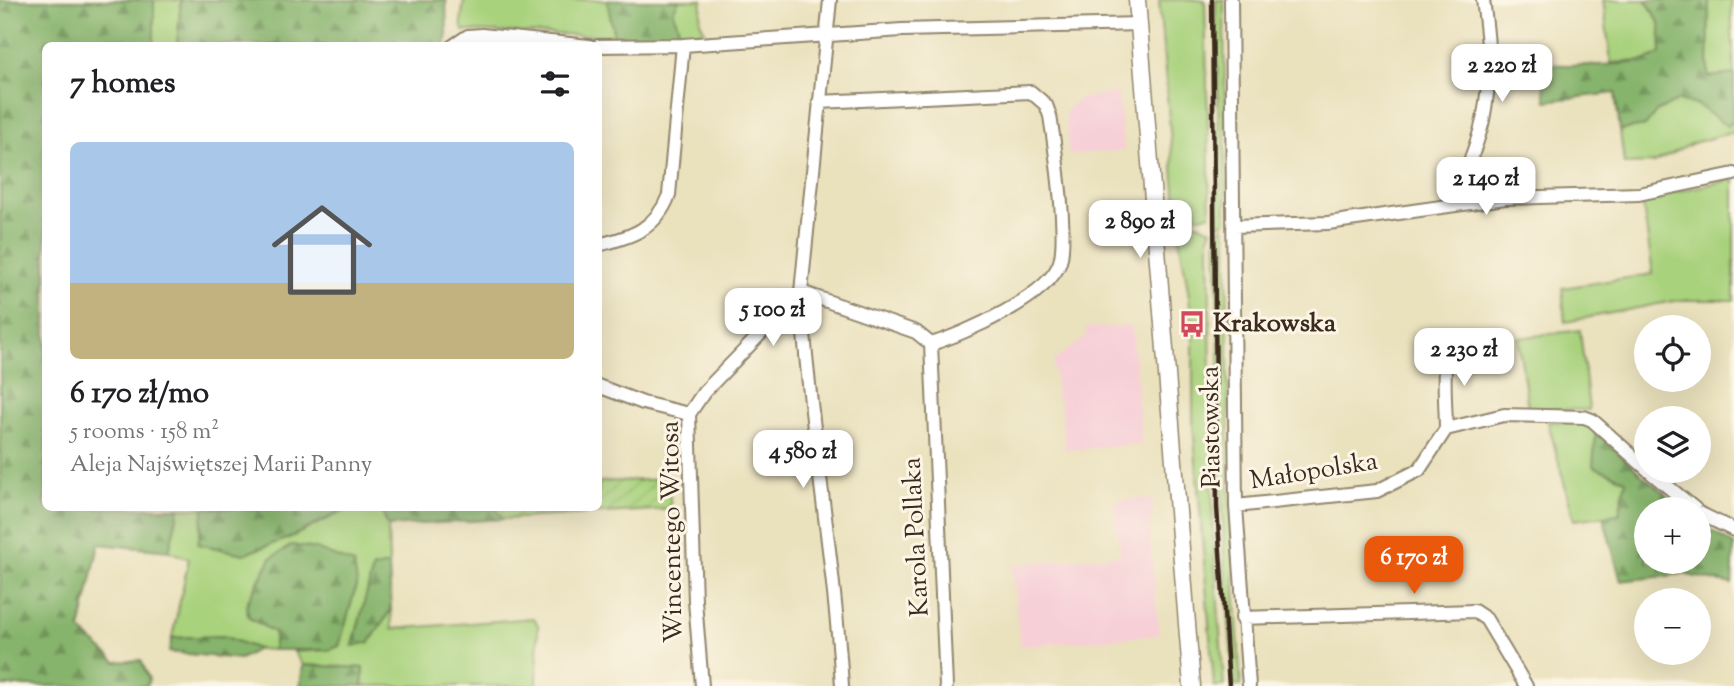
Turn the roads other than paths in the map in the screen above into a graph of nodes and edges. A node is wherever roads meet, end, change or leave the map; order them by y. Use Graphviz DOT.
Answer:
graph roads {
  1 [pos="830,0"];
  2 [pos="1138,0"];
  3 [pos="1231,0"];
  4 [pos="1483,0"];
  5 [pos="1140,24"];
  6 [pos="826,34"];
  7 [pos="459,42"];
  8 [pos="546,42"];
  9 [pos="683,45"];
  10 [pos="602,46"];
  11 [pos="819,102"];
  12 [pos="1734,174"];
  13 [pos="1457,203"];
  14 [pos="1234,226"];
  15 [pos="602,244"];
  16 [pos="801,292"];
  17 [pos="1468,339"];
  18 [pos="931,344"];
  19 [pos="602,388"];
  20 [pos="689,414"];
  21 [pos="1446,429"];
  22 [pos="1634,458"];
  23 [pos="1664,483"];
  24 [pos="1681,497"];
  25 [pos="1236,506"];
  26 [pos="1711,519"];
  27 [pos="1734,530"];
  28 [pos="1242,618"];
  29 [pos="702,686"];
  30 [pos="842,686"];
  31 [pos="946,686"];
  32 [pos="1192,686"];
  33 [pos="1249,686"];
  34 [pos="1526,686"];
  1 -- 6 [label="street"];
  2 -- 5 [label="main road"];
  3 -- 14 [label="street, Piastowska"];
  4 -- 13 [label="street"];
  5 -- 6 [label="street"];
  5 -- 32 [label="main road"];
  6 -- 9 [label="street"];
  6 -- 11 [label="street"];
  7 -- 8 [label="street"];
  9 -- 10 [label="street"];
  9 -- 15 [label="street"];
  11 -- 16 [label="street"];
  11 -- 18 [label="street"];
  12 -- 13 [label="street"];
  13 -- 14 [label="street"];
  14 -- 25 [label="street, Piastowska"];
  16 -- 18 [label="street"];
  16 -- 20 [label="street, Wincentego Witosa"];
  16 -- 30 [label="street"];
  17 -- 21 [label="street"];
  18 -- 31 [label="street, Karola Pollaka"];
  19 -- 20 [label="street"];
  20 -- 29 [label="street, Wincentego Witosa"];
  21 -- 22 [label="street"];
  21 -- 25 [label="street, Małopolska"];
  23 -- 24 [label="street"];
  25 -- 28 [label="street, Piastowska"];
  26 -- 27 [label="street"];
  28 -- 33 [label="street, Piastowska"];
  28 -- 34 [label="street"];
}
